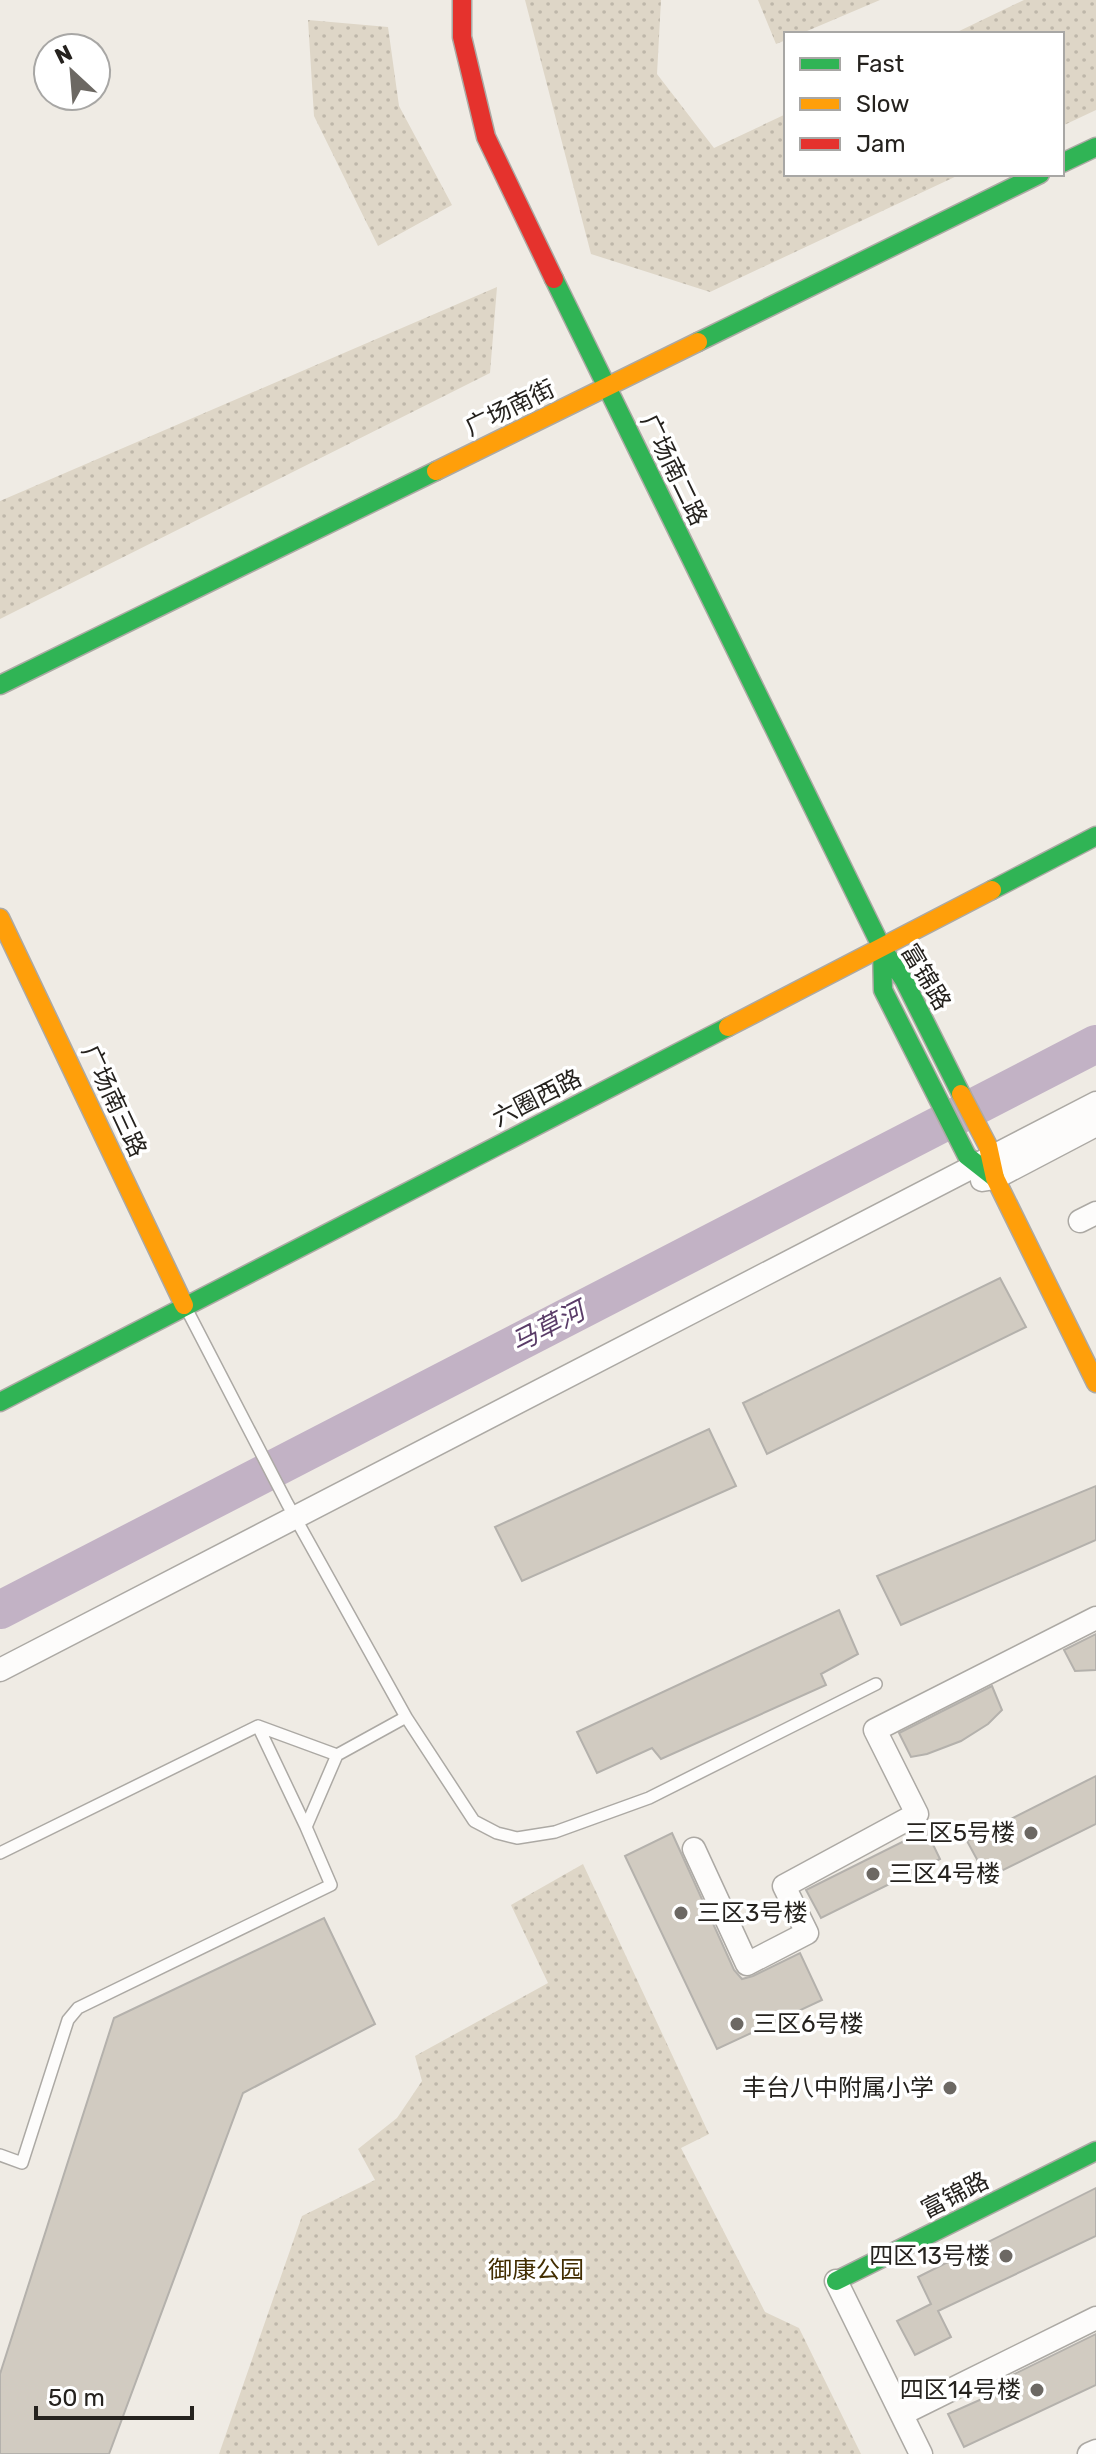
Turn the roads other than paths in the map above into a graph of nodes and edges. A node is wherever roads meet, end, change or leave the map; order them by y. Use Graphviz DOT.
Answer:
graph roads {
  1 [pos="462,0"];
  2 [pos="1096,147"];
  3 [pos="1064,162"];
  4 [pos="1036,176"];
  5 [pos="607,387"];
  6 [pos="0,685"];
  7 [pos="1096,836"];
  8 [pos="0,918"];
  9 [pos="882,948"];
  10 [pos="1096,1103"];
  11 [pos="1096,1125"];
  12 [pos="984,1160"];
  13 [pos="184,1305"];
  14 [pos="1096,1383"];
  15 [pos="0,1402"];
  16 [pos="291,1511"];
  17 [pos="1096,1618"];
  18 [pos="0,1670"];
  19 [pos="876,1684"];
  20 [pos="406,1717"];
  21 [pos="258,1726"];
  22 [pos="337,1755"];
  23 [pos="306,1827"];
  24 [pos="694,1849"];
  25 [pos="0,1853"];
  26 [pos="1096,2151"];
  27 [pos="0,2155"];
  28 [pos="836,2281"];
  29 [pos="1096,2318"];
  30 [pos="902,2414"];
  31 [pos="1096,2451"];
  32 [pos="921,2454"];
  33 [pos="1089,2454"];
  1 -- 5 [label="street, 广场南二路"];
  2 -- 3 [label="street"];
  4 -- 5 [label="street, 广场南街"];
  5 -- 6 [label="street, 广场南街"];
  5 -- 9 [label="street, 广场南二路"];
  7 -- 9 [label="street, 六圈西路"];
  8 -- 13 [label="street, 广场南三路"];
  9 -- 12 [label="street, 富锦路"];
  9 -- 12 [label="street, 富锦路"];
  9 -- 13 [label="street, 六圈西路"];
  10 -- 12 [label="street"];
  11 -- 12 [label="street"];
  12 -- 14 [label="street, 富锦路"];
  12 -- 16 [label="street"];
  13 -- 15 [label="street, 六圈西路"];
  13 -- 16 [label="lane"];
  16 -- 18 [label="street"];
  16 -- 20 [label="lane"];
  17 -- 24 [label="street"];
  19 -- 20 [label="lane"];
  20 -- 22 [label="lane"];
  21 -- 22 [label="lane"];
  21 -- 23 [label="lane"];
  21 -- 25 [label="lane"];
  22 -- 23 [label="lane"];
  23 -- 27 [label="lane"];
  26 -- 28 [label="street, 富锦路"];
  28 -- 30 [label="street"];
  29 -- 30 [label="street"];
  30 -- 32 [label="street"];
  31 -- 33 [label="street"];
}
